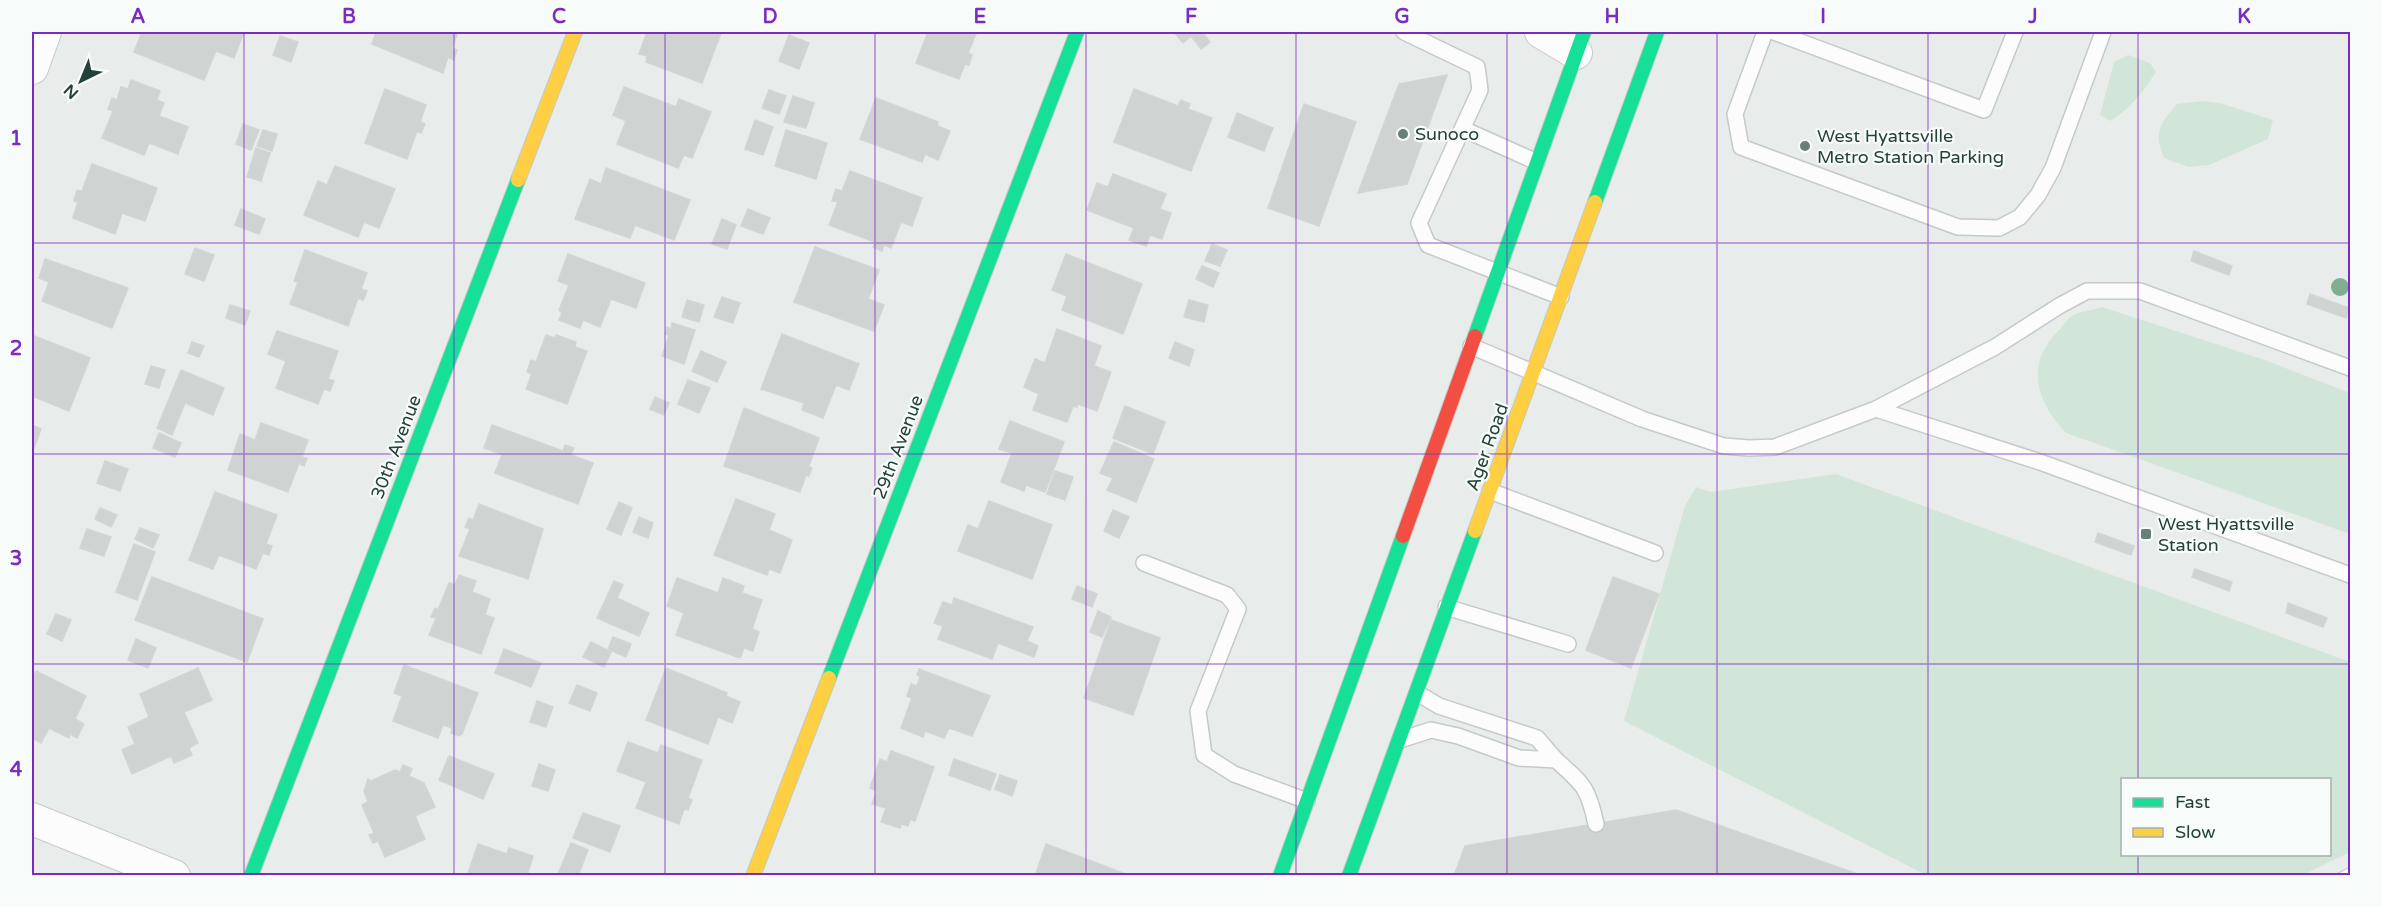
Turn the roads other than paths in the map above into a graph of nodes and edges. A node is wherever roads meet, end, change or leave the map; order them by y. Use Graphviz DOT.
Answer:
graph roads {
  1 [pos="45,32"];
  2 [pos="575,32"];
  3 [pos="1077,32"];
  4 [pos="1404,32"];
  5 [pos="1541,32"];
  6 [pos="1657,32"];
  7 [pos="1765,32"];
  8 [pos="1774,32"];
  9 [pos="2014,32"];
  10 [pos="2103,32"];
  11 [pos="1580,42"];
  12 [pos="32,68"];
  13 [pos="1463,129"];
  14 [pos="1537,162"];
  15 [pos="1497,274"];
  16 [pos="1561,297"];
  17 [pos="1471,346"];
  18 [pos="2350,368"];
  19 [pos="1534,371"];
  20 [pos="1876,409"];
  21 [pos="1490,491"];
  22 [pos="1655,553"];
  23 [pos="1144,563"];
  24 [pos="2350,575"];
  25 [pos="1446,607"];
  26 [pos="1568,644"];
  27 [pos="1417,693"];
  28 [pos="1400,740"];
  29 [pos="1556,760"];
  30 [pos="1307,801"];
  31 [pos="32,819"];
  32 [pos="1596,824"];
  33 [pos="174,876"];
  34 [pos="251,876"];
  35 [pos="753,876"];
  36 [pos="1280,876"];
  37 [pos="1349,876"];
  1 -- 12 [label="street"];
  2 -- 34 [label="main road, 30th Avenue"];
  3 -- 35 [label="main road, 29th Avenue"];
  4 -- 13 [label="lane"];
  5 -- 11 [label="street"];
  6 -- 16 [label="main road, Ager Road"];
  7 -- 10 [label="lane"];
  8 -- 9 [label="lane"];
  11 -- 14 [label="main road"];
  13 -- 14 [label="lane"];
  13 -- 15 [label="lane"];
  14 -- 15 [label="main road"];
  15 -- 16 [label="lane"];
  15 -- 17 [label="main road"];
  16 -- 19 [label="main road, Ager Road"];
  17 -- 19 [label="lane"];
  17 -- 30 [label="main road"];
  18 -- 20 [label="lane"];
  19 -- 20 [label="lane"];
  19 -- 21 [label="main road, Ager Road"];
  20 -- 24 [label="lane"];
  21 -- 22 [label="lane"];
  21 -- 25 [label="main road, Ager Road"];
  23 -- 30 [label="lane"];
  25 -- 26 [label="lane"];
  25 -- 27 [label="main road, Ager Road"];
  27 -- 28 [label="main road, Ager Road"];
  27 -- 29 [label="lane"];
  28 -- 29 [label="lane"];
  28 -- 37 [label="main road, Ager Road"];
  29 -- 32 [label="lane"];
  30 -- 36 [label="main road"];
  31 -- 33 [label="street"];
}
